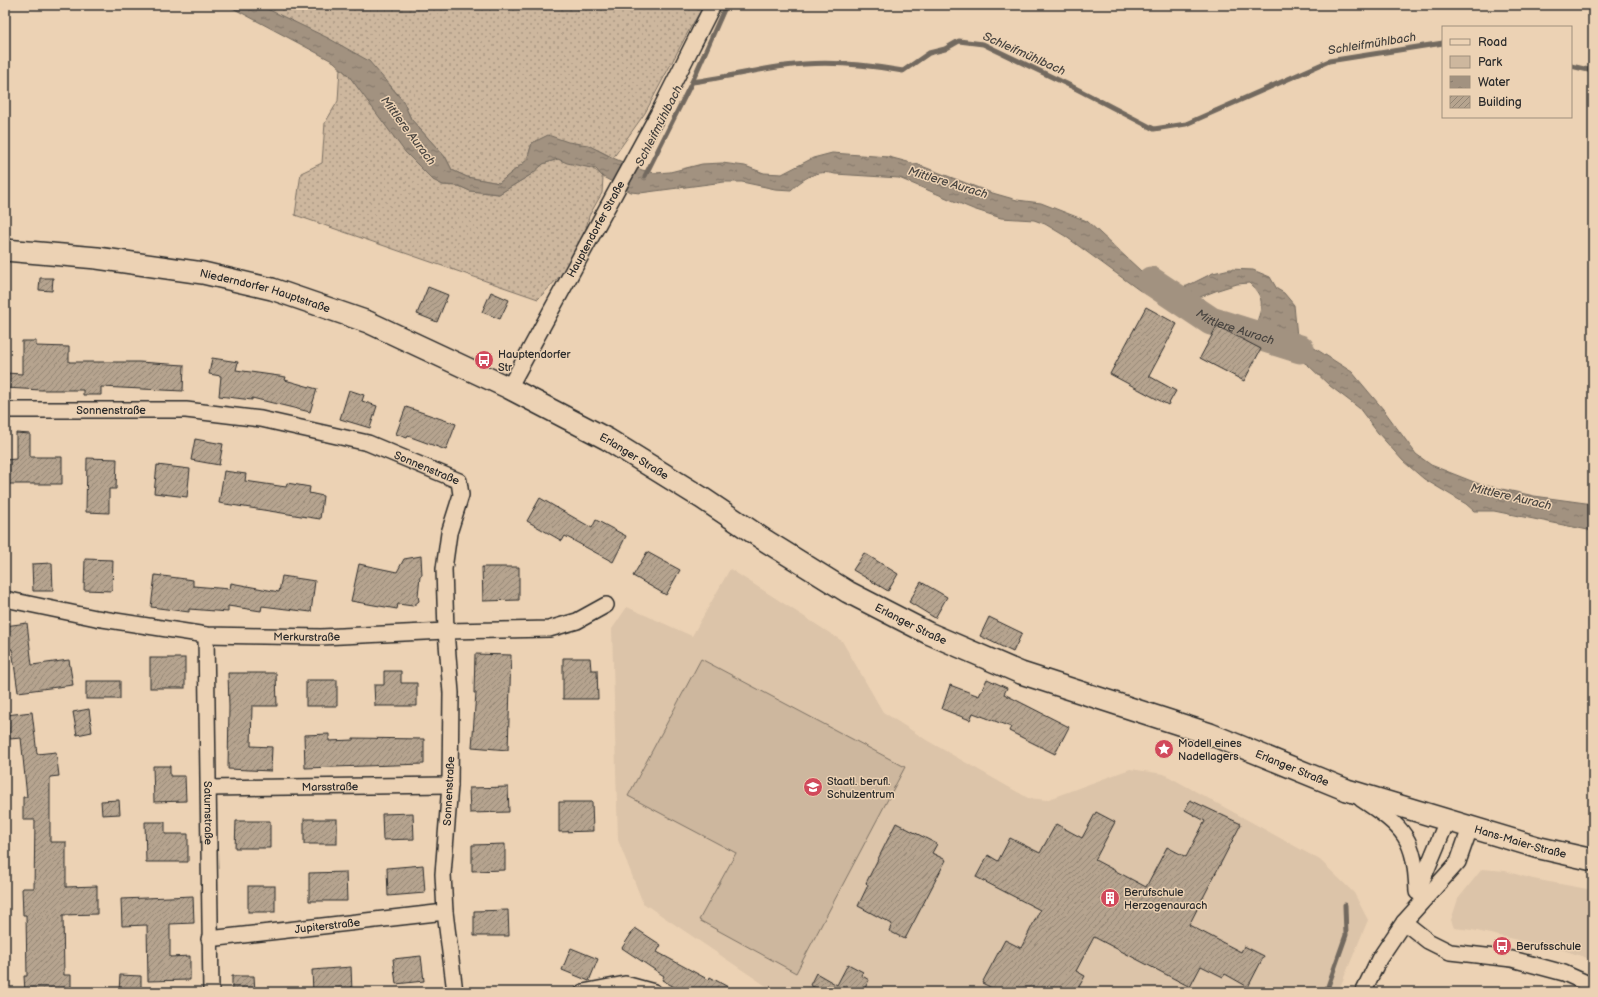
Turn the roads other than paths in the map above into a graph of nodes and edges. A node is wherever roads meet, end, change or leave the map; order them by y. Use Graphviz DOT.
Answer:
graph roads {
  1 [pos="712,5"];
  2 [pos="5,250"];
  3 [pos="509,388"];
  4 [pos="5,410"];
  5 [pos="5,599"];
  6 [pos="606,605"];
  7 [pos="446,631"];
  8 [pos="206,635"];
  9 [pos="450,785"];
  10 [pos="209,788"];
  11 [pos="1347,790"];
  12 [pos="1448,821"];
  13 [pos="1470,828"];
  14 [pos="1593,860"];
  15 [pos="1417,892"];
  16 [pos="445,912"];
  17 [pos="1404,922"];
  18 [pos="210,939"];
  19 [pos="1593,986"];
  20 [pos="627,988"];
  21 [pos="211,992"];
  22 [pos="455,992"];
  23 [pos="584,992"];
  24 [pos="654,992"];
  25 [pos="1363,992"];
  1 -- 3 [label="street, Hauptendorfer Straße"];
  2 -- 3 [label="street, Niederndorfer Hauptstraße"];
  3 -- 11 [label="street, Erlanger Straße"];
  4 -- 7 [label="street, Sonnenstraße"];
  5 -- 8 [label="street, Merkurstraße"];
  6 -- 7 [label="street, Merkurstraße"];
  7 -- 8 [label="street, Merkurstraße"];
  7 -- 9 [label="street, Sonnenstraße"];
  8 -- 10 [label="street, Saturnstraße"];
  9 -- 10 [label="street, Marsstraße"];
  9 -- 16 [label="street, Sonnenstraße"];
  10 -- 18 [label="street, Saturnstraße"];
  11 -- 12 [label="street, Erlanger Straße"];
  11 -- 15 [label="street, Erlanger Straße"];
  12 -- 13 [label="street, Hans-Maier-Straße"];
  12 -- 15 [label="street, Erlanger Straße"];
  13 -- 14 [label="street, Hans-Maier-Straße"];
  13 -- 17 [label="street"];
  15 -- 17 [label="street, Erlanger Straße"];
  16 -- 18 [label="street, Jupiterstraße"];
  16 -- 22 [label="street, Sonnenstraße"];
  17 -- 19 [label="street"];
  17 -- 25 [label="street"];
  18 -- 21 [label="street, Saturnstraße"];
  20 -- 23 [label="street"];
  20 -- 24 [label="street"];
}
